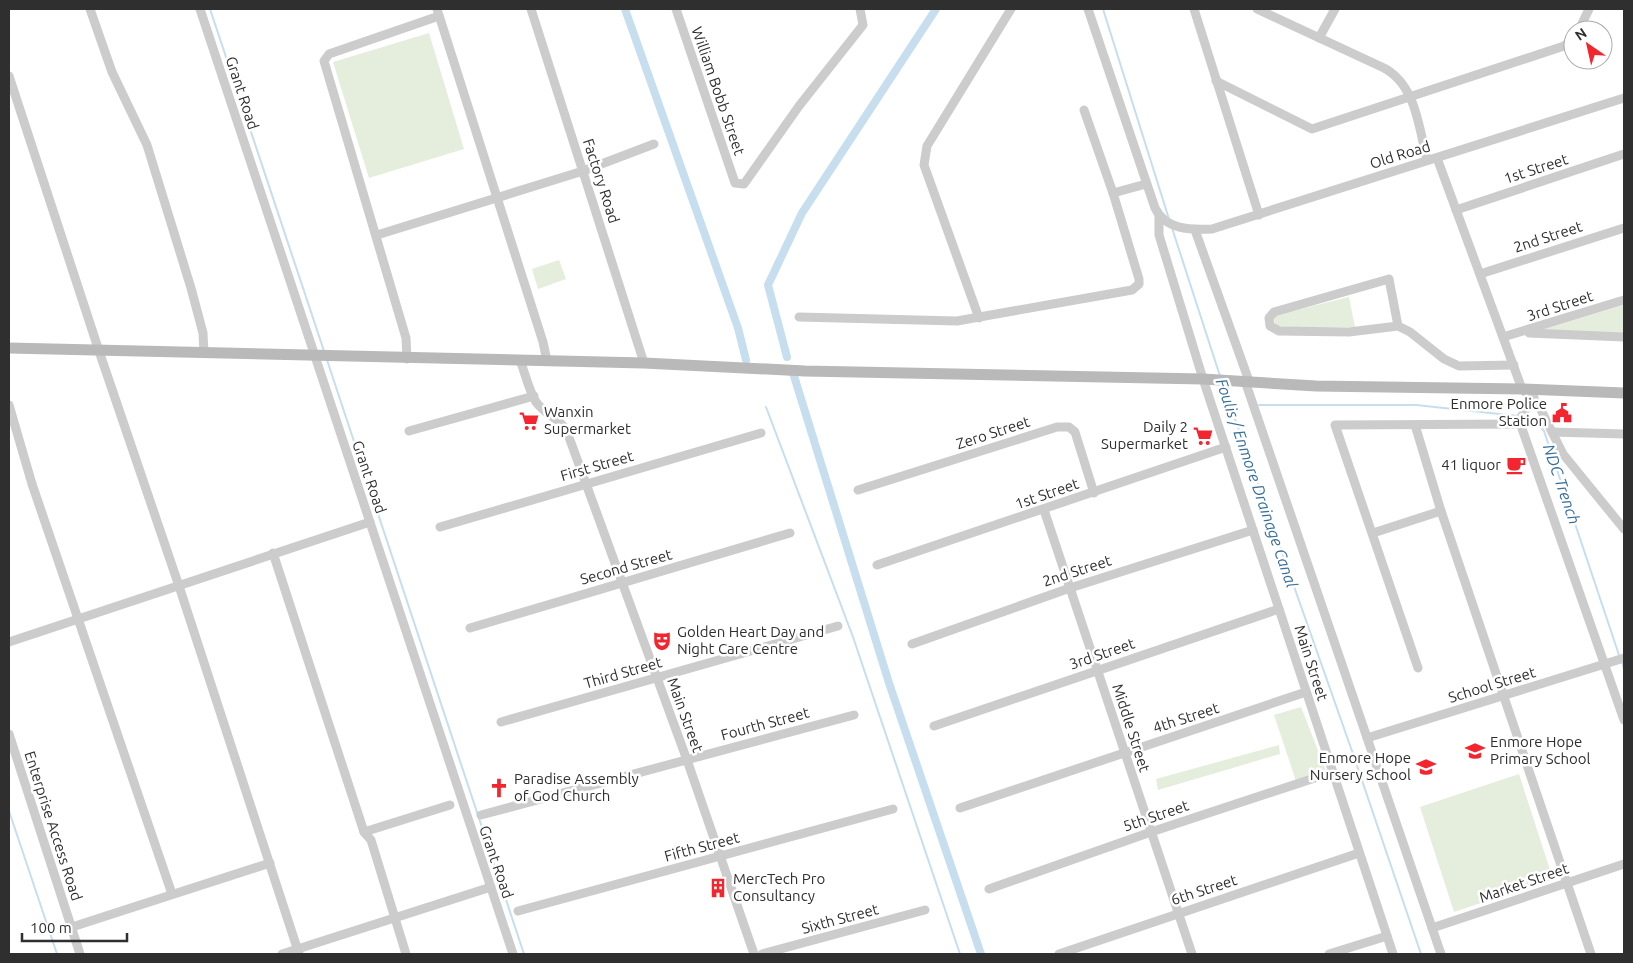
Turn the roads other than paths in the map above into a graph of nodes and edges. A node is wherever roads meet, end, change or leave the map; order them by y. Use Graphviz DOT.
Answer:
graph roads {
  1 [pos="90,9"];
  2 [pos="200,9"];
  3 [pos="531,9"];
  4 [pos="676,9"];
  5 [pos="860,9"];
  6 [pos="1011,9"];
  7 [pos="1088,9"];
  8 [pos="1194,9"];
  9 [pos="1257,9"];
  10 [pos="1335,9"];
  11 [pos="438,12"];
  12 [pos="1320,38"];
  13 [pos="1563,46"];
  14 [pos="9,76"];
  15 [pos="1216,81"];
  16 [pos="1410,97"];
  17 [pos="1624,98"];
  18 [pos="1084,110"];
  19 [pos="654,144"];
  20 [pos="1624,154"];
  21 [pos="1437,158"];
  22 [pos="1427,160"];
  23 [pos="583,171"];
  24 [pos="1146,184"];
  25 [pos="1113,193"];
  26 [pos="496,198"];
  27 [pos="1456,210"];
  28 [pos="1259,215"];
  29 [pos="1160,217"];
  30 [pos="1624,228"];
  31 [pos="1196,230"];
  32 [pos="377,235"];
  33 [pos="1480,274"];
  34 [pos="1624,300"];
  35 [pos="799,317"];
  36 [pos="979,318"];
  37 [pos="1398,326"];
  38 [pos="1521,333"];
  39 [pos="1503,337"];
  40 [pos="1624,337"];
  41 [pos="9,348"];
  42 [pos="99,351"];
  43 [pos="204,353"];
  44 [pos="544,354"];
  45 [pos="407,355"];
  46 [pos="314,356"];
  47 [pos="520,360"];
  48 [pos="644,363"];
  49 [pos="1514,364"];
  50 [pos="1209,380"];
  51 [pos="1247,381"];
  52 [pos="1522,389"];
  53 [pos="1624,393"];
  54 [pos="534,396"];
  55 [pos="1534,397"];
  56 [pos="9,405"];
  57 [pos="1520,422"];
  58 [pos="1415,425"];
  59 [pos="409,431"];
  60 [pos="761,432"];
  61 [pos="1552,432"];
  62 [pos="1624,434"];
  63 [pos="1226,447"];
  64 [pos="587,484"];
  65 [pos="858,490"];
  66 [pos="1094,492"];
  67 [pos="1044,510"];
  68 [pos="1441,511"];
  69 [pos="370,522"];
  70 [pos="440,527"];
  71 [pos="1624,528"];
  72 [pos="1253,530"];
  73 [pos="790,533"];
  74 [pos="1373,533"];
  75 [pos="273,553"];
  76 [pos="877,565"];
  77 [pos="622,583"];
  78 [pos="179,586"];
  79 [pos="1070,588"];
  80 [pos="1279,609"];
  81 [pos="79,619"];
  82 [pos="838,626"];
  83 [pos="470,628"];
  84 [pos="9,642"];
  85 [pos="912,644"];
  86 [pos="1621,659"];
  87 [pos="1605,664"];
  88 [pos="1418,668"];
  89 [pos="1097,670"];
  90 [pos="657,678"];
  91 [pos="1306,692"];
  92 [pos="1504,696"];
  93 [pos="854,715"];
  94 [pos="1624,720"];
  95 [pos="501,722"];
  96 [pos="934,726"];
  97 [pos="9,734"];
  98 [pos="1367,738"];
  99 [pos="1124,752"];
  100 [pos="687,760"];
  101 [pos="1333,772"];
  102 [pos="450,805"];
  103 [pos="960,808"];
  104 [pos="893,809"];
  105 [pos="481,815"];
  106 [pos="364,832"];
  107 [pos="1151,832"];
  108 [pos="1359,853"];
  109 [pos="720,856"];
  110 [pos="270,863"];
  111 [pos="1624,864"];
  112 [pos="1567,882"];
  113 [pos="491,887"];
  114 [pos="989,889"];
  115 [pos="172,894"];
  116 [pos="925,910"];
  117 [pos="518,911"];
  118 [pos="1178,913"];
  119 [pos="395,918"];
  120 [pos="72,927"];
  121 [pos="1432,928"];
  122 [pos="1387,936"];
  123 [pos="298,952"];
  124 [pos="80,954"];
  125 [pos="282,954"];
  126 [pos="406,954"];
  127 [pos="513,954"];
  128 [pos="754,954"];
  129 [pos="762,954"];
  130 [pos="1059,954"];
  131 [pos="1192,954"];
  132 [pos="1329,954"];
  133 [pos="1393,954"];
  134 [pos="1441,954"];
  135 [pos="1591,954"];
  1 -- 43 [label="street"];
  2 -- 46 [label="street, Grant Road"];
  3 -- 23 [label="street, Factory Road"];
  4 -- 5 [label="street, William Bobb Street"];
  6 -- 36 [label="street"];
  7 -- 24 [label="street, Main Street"];
  8 -- 15 [label="street"];
  9 -- 12 [label="street"];
  10 -- 12 [label="street"];
  11 -- 26 [label="street"];
  11 -- 32 [label="street"];
  12 -- 16 [label="street"];
  13 -- 16 [label="street"];
  14 -- 42 [label="street"];
  15 -- 16 [label="street"];
  15 -- 28 [label="street"];
  16 -- 22 [label="street"];
  17 -- 21 [label="street, Old Road"];
  18 -- 25 [label="street"];
  19 -- 23 [label="street"];
  20 -- 27 [label="street, 1st Street"];
  21 -- 22 [label="street, Old Road"];
  21 -- 27 [label="street"];
  22 -- 28 [label="street, Old Road"];
  23 -- 26 [label="street"];
  23 -- 48 [label="street, Factory Road"];
  24 -- 25 [label="street"];
  24 -- 29 [label="street, Main Street"];
  25 -- 36 [label="street"];
  26 -- 32 [label="street"];
  26 -- 44 [label="street"];
  27 -- 33 [label="street"];
  28 -- 31 [label="street, Old Road"];
  29 -- 31 [label="street, Old Road"];
  29 -- 50 [label="street, Main Street"];
  30 -- 33 [label="street, 2nd Street"];
  31 -- 51 [label="street"];
  32 -- 45 [label="street"];
  33 -- 39 [label="street"];
  34 -- 38 [label="street, 3rd Street"];
  35 -- 36 [label="street"];
  37 -- 37 [label="street"];
  37 -- 49 [label="street"];
  38 -- 39 [label="street, 3rd Street"];
  38 -- 40 [label="street"];
  39 -- 49 [label="street"];
  41 -- 42 [label="main road"];
  42 -- 43 [label="main road"];
  42 -- 78 [label="street"];
  43 -- 46 [label="main road"];
  44 -- 47 [label="main road"];
  44 -- 48 [label="main road"];
  45 -- 46 [label="main road"];
  45 -- 47 [label="main road"];
  46 -- 69 [label="street, Grant Road"];
  47 -- 54 [label="street"];
  48 -- 50 [label="main road"];
  49 -- 52 [label="street"];
  50 -- 51 [label="main road"];
  50 -- 63 [label="street, Main Street"];
  51 -- 52 [label="main road"];
  51 -- 98 [label="street"];
  52 -- 53 [label="main road"];
  52 -- 55 [label="street"];
  54 -- 59 [label="street"];
  54 -- 64 [label="street, Main Street"];
  55 -- 57 [label="street"];
  55 -- 61 [label="street"];
  56 -- 81 [label="street"];
  57 -- 58 [label="street"];
  57 -- 87 [label="street"];
  58 -- 68 [label="street"];
  58 -- 74 [label="street"];
  60 -- 64 [label="street, First Street"];
  61 -- 62 [label="street"];
  61 -- 71 [label="street"];
  63 -- 66 [label="street, 1st Street"];
  63 -- 72 [label="street, Main Street"];
  64 -- 70 [label="street, First Street"];
  64 -- 77 [label="street, Main Street"];
  65 -- 66 [label="street, Zero Street"];
  66 -- 67 [label="street, 1st Street"];
  67 -- 76 [label="street, 1st Street"];
  67 -- 79 [label="street, Middle Street"];
  68 -- 74 [label="street"];
  68 -- 92 [label="street"];
  69 -- 75 [label="street"];
  69 -- 113 [label="street, Grant Road"];
  72 -- 79 [label="street, 2nd Street"];
  72 -- 80 [label="street, Main Street"];
  73 -- 77 [label="street, Second Street"];
  74 -- 88 [label="street"];
  75 -- 78 [label="street"];
  75 -- 106 [label="street"];
  77 -- 83 [label="street, Second Street"];
  77 -- 90 [label="street, Main Street"];
  78 -- 81 [label="street"];
  78 -- 110 [label="street"];
  79 -- 85 [label="street, 2nd Street"];
  79 -- 89 [label="street, Middle Street"];
  80 -- 89 [label="street, 3rd Street"];
  80 -- 91 [label="street, Main Street"];
  81 -- 84 [label="street"];
  81 -- 115 [label="street"];
  82 -- 90 [label="street, Third Street"];
  86 -- 87 [label="street, School Street"];
  87 -- 92 [label="street, School Street"];
  87 -- 94 [label="street"];
  89 -- 96 [label="street, 3rd Street"];
  89 -- 99 [label="street, Middle Street"];
  90 -- 95 [label="street, Third Street"];
  90 -- 100 [label="street, Main Street"];
  91 -- 99 [label="street, 4th Street"];
  91 -- 101 [label="street, Main Street"];
  92 -- 98 [label="street, School Street"];
  92 -- 112 [label="street"];
  93 -- 100 [label="street, Fourth Street"];
  97 -- 120 [label="street, Enterprise Access Road"];
  98 -- 121 [label="street"];
  99 -- 103 [label="street, 4th Street"];
  99 -- 107 [label="street, Middle Street"];
  100 -- 105 [label="street, Fourth Street"];
  100 -- 109 [label="street, Main Street"];
  101 -- 107 [label="street, 5th Street"];
  101 -- 108 [label="street, Main Street"];
  102 -- 106 [label="street"];
  104 -- 109 [label="street, Fifth Street"];
  106 -- 119 [label="street"];
  107 -- 114 [label="street, 5th Street"];
  107 -- 118 [label="street, Middle Street"];
  108 -- 118 [label="street, 6th Street"];
  108 -- 122 [label="street, Main Street"];
  109 -- 117 [label="street, Fifth Street"];
  109 -- 128 [label="street, Main Street"];
  110 -- 115 [label="street"];
  110 -- 123 [label="street"];
  111 -- 112 [label="street, Market Street"];
  112 -- 121 [label="street, Market Street"];
  112 -- 135 [label="street"];
  113 -- 119 [label="street"];
  113 -- 127 [label="street, Grant Road"];
  115 -- 120 [label="street"];
  116 -- 129 [label="street, Sixth Street"];
  118 -- 130 [label="street, 6th Street"];
  118 -- 131 [label="street, Middle Street"];
  119 -- 123 [label="street"];
  119 -- 126 [label="street"];
  120 -- 124 [label="street, Enterprise Access Road"];
  121 -- 134 [label="street"];
  122 -- 132 [label="street"];
  122 -- 133 [label="street, Main Street"];
  123 -- 125 [label="street"];
}
